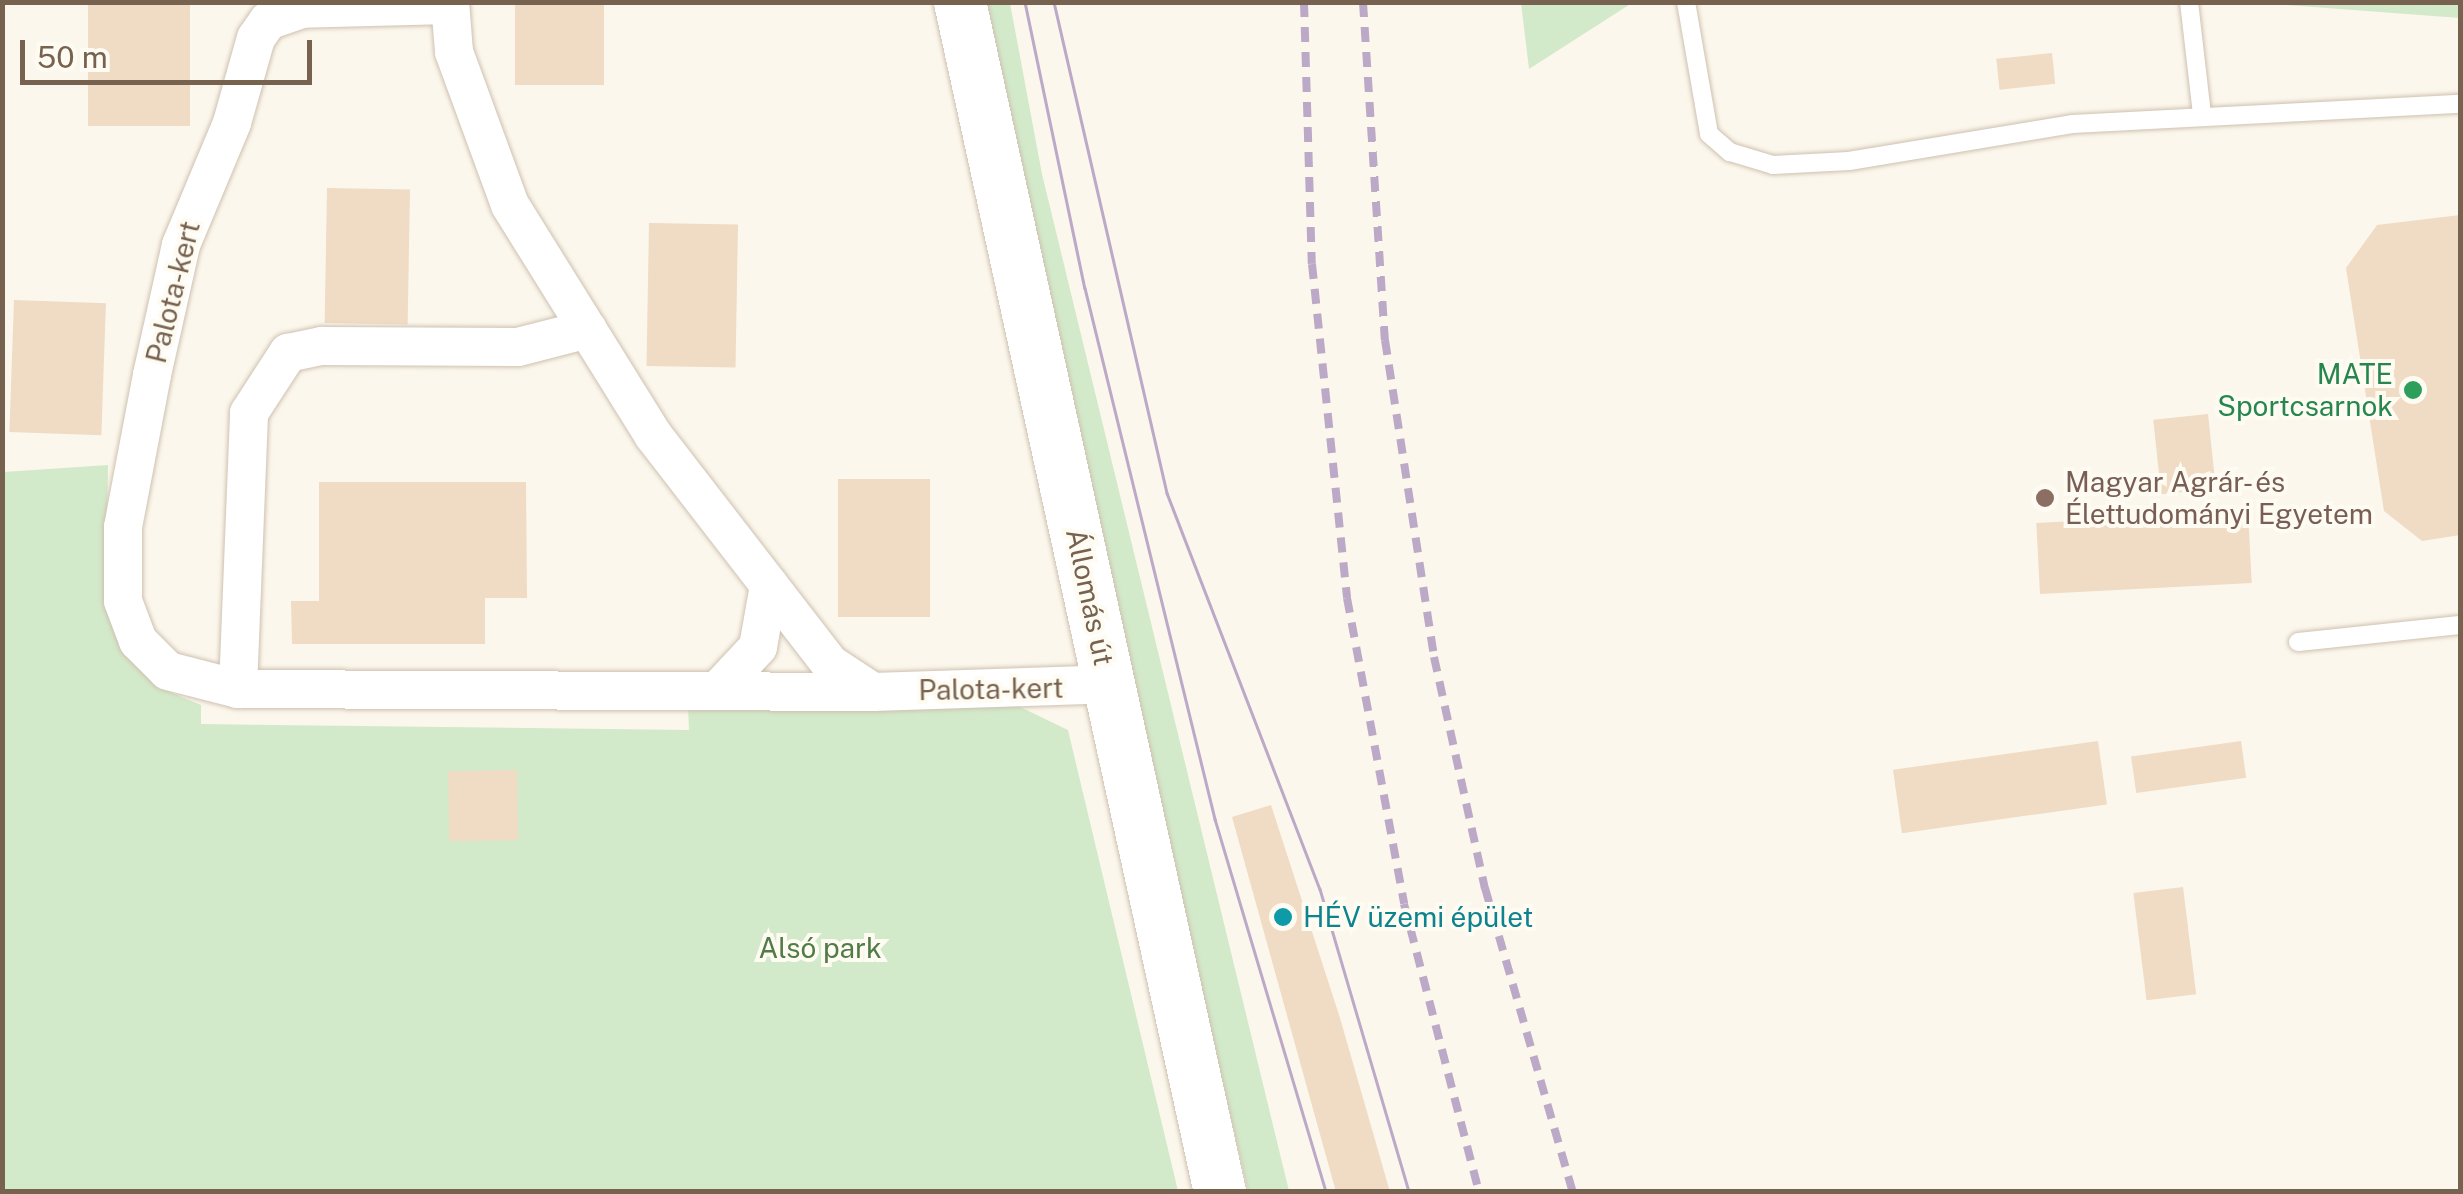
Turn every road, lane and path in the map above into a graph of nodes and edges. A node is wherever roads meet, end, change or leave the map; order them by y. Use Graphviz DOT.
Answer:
graph roads {
  1 [pos="960,2"];
  2 [pos="1686,2"];
  3 [pos="2189,2"];
  4 [pos="450,4"];
  5 [pos="2460,104"];
  6 [pos="2202,116"];
  7 [pos="588,329"];
  8 [pos="769,585"];
  9 [pos="2460,626"];
  10 [pos="2298,642"];
  11 [pos="1110,684"];
  12 [pos="238,689"];
  13 [pos="717,691"];
  14 [pos="873,692"];
  15 [pos="1220,1192"];
  1 -- 11 [label="main road, Állomás út"];
  2 -- 6 [label="lane"];
  3 -- 6 [label="lane"];
  4 -- 7 [label="street, Palota-kert"];
  4 -- 12 [label="street, Palota-kert"];
  5 -- 6 [label="lane"];
  7 -- 8 [label="street, Palota-kert"];
  7 -- 12 [label="street"];
  8 -- 13 [label="street"];
  8 -- 14 [label="street, Palota-kert"];
  9 -- 10 [label="lane"];
  11 -- 14 [label="street, Palota-kert"];
  11 -- 15 [label="main road, Állomás út"];
  12 -- 13 [label="street, Palota-kert"];
  13 -- 14 [label="street, Palota-kert"];
}
